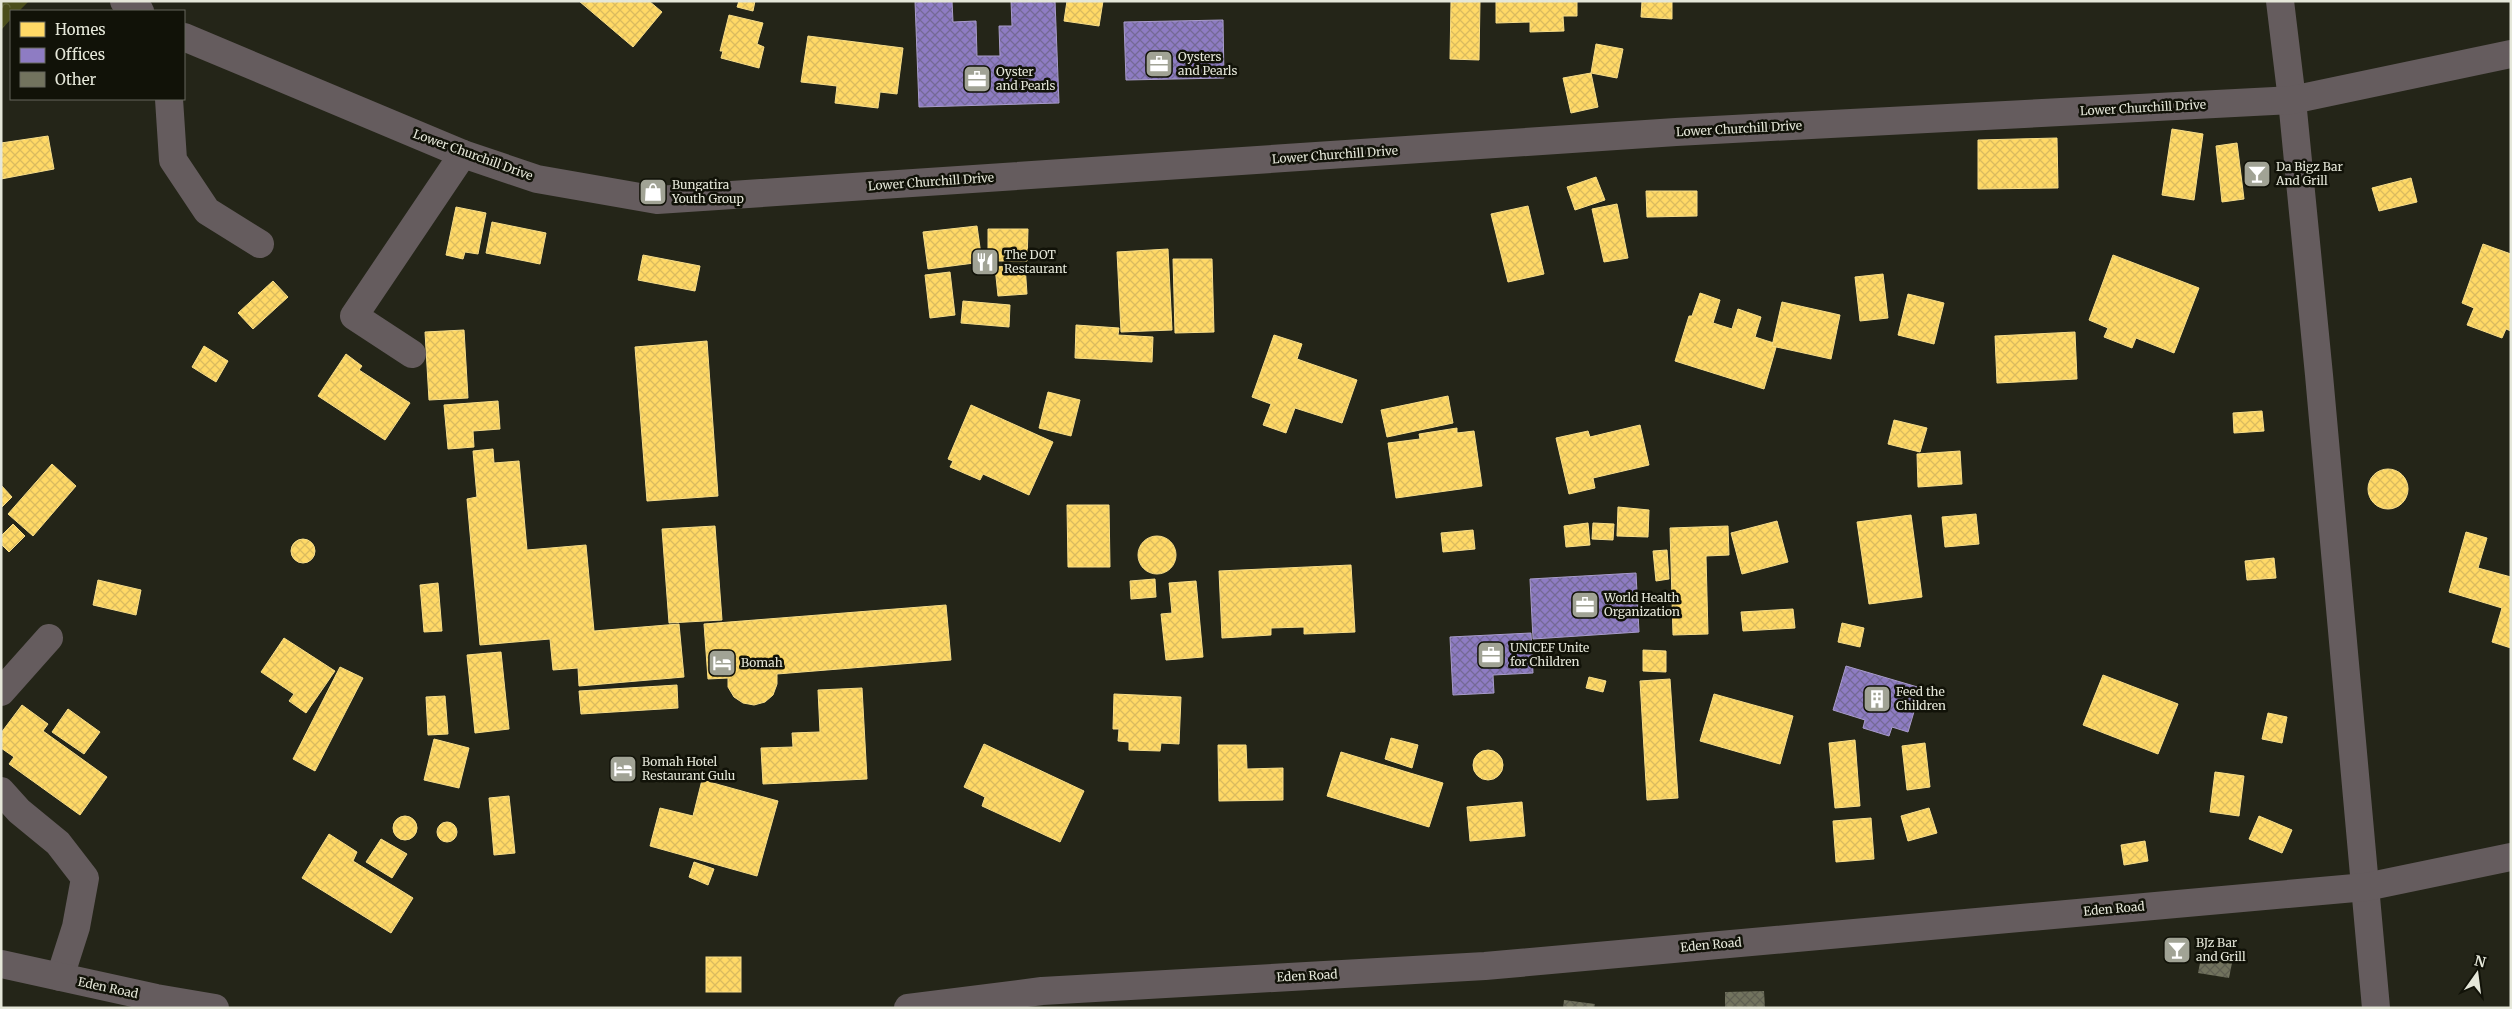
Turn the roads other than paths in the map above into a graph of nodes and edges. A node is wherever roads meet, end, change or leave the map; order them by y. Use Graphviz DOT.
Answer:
graph roads {
  1 [pos="124,1"];
  2 [pos="2280,1"];
  3 [pos="138,10"];
  4 [pos="185,37"];
  5 [pos="2511,54"];
  6 [pos="169,100"];
  7 [pos="2292,100"];
  8 [pos="462,154"];
  9 [pos="260,244"];
  10 [pos="412,354"];
  11 [pos="49,638"];
  12 [pos="1,692"];
  13 [pos="1,791"];
  14 [pos="2511,857"];
  15 [pos="2366,887"];
  16 [pos="1,964"];
  17 [pos="60,977"];
  18 [pos="215,1008"];
  19 [pos="908,1008"];
  20 [pos="2376,1008"];
  1 -- 3 [label="street"];
  2 -- 7 [label="street"];
  4 -- 8 [label="street, Lower Churchill Drive"];
  5 -- 7 [label="street, Lower Churchill Drive"];
  6 -- 9 [label="street"];
  7 -- 8 [label="street, Lower Churchill Drive"];
  7 -- 15 [label="street"];
  8 -- 10 [label="street"];
  11 -- 12 [label="street"];
  13 -- 17 [label="street"];
  14 -- 15 [label="street, Eden Road"];
  15 -- 19 [label="street, Eden Road"];
  15 -- 20 [label="street"];
  16 -- 17 [label="street, Eden Road"];
  17 -- 18 [label="street, Eden Road"];
}
